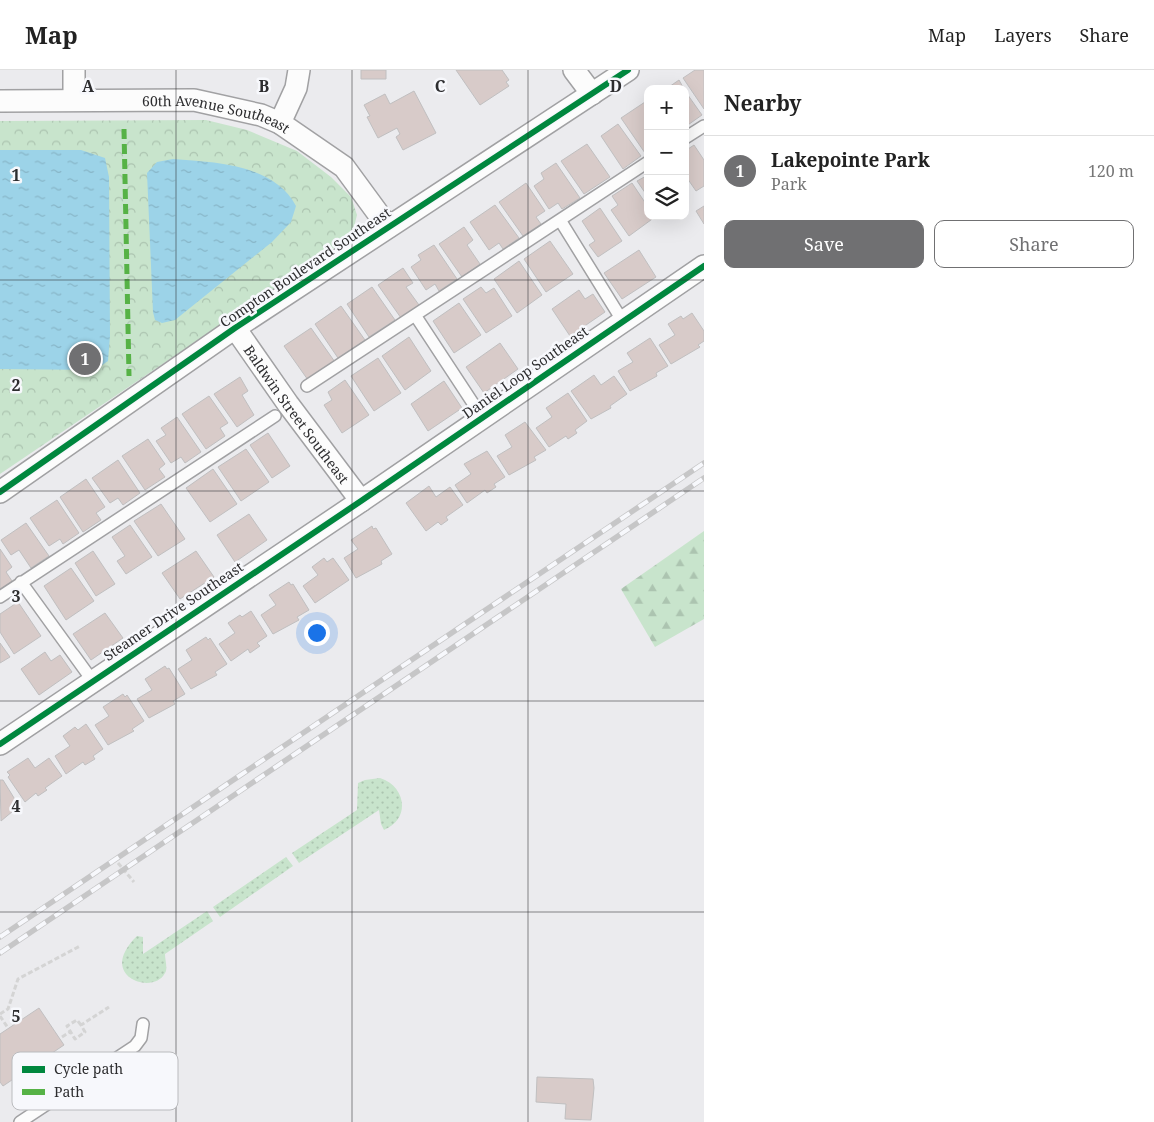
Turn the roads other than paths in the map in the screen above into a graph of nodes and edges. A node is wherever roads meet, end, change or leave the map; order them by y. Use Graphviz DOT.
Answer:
graph roads {
  1 [pos="74,70"];
  2 [pos="299,70"];
  3 [pos="574,70"];
  4 [pos="628,70"];
  5 [pos="592,94"];
  6 [pos="74,100"];
  7 [pos="0,101"];
  8 [pos="280,123"];
  9 [pos="703,129"];
  10 [pos="689,136"];
  11 [pos="644,165"];
  12 [pos="560,220"];
  13 [pos="388,227"];
  14 [pos="704,266"];
  15 [pos="415,315"];
  16 [pos="622,320"];
  17 [pos="235,328"];
  18 [pos="307,386"];
  19 [pos="275,416"];
  20 [pos="482,418"];
  21 [pos="0,492"];
  22 [pos="361,501"];
  23 [pos="21,582"];
  24 [pos="0,597"];
  25 [pos="92,680"];
  26 [pos="0,744"];
  27 [pos="143,1024"];
  28 [pos="126,1052"];
  29 [pos="38,1110"];
  30 [pos="20,1122"];
  1 -- 6 [label="street"];
  2 -- 8 [label="street"];
  3 -- 5 [label="street"];
  4 -- 5 [label="street, Compton Boulevard Southeast"];
  5 -- 13 [label="street, Compton Boulevard Southeast"];
  6 -- 7 [label="street, 60th Avenue Southeast"];
  6 -- 8 [label="street, 60th Avenue Southeast"];
  8 -- 13 [label="street, 60th Avenue Southeast"];
  9 -- 10 [label="lane"];
  11 -- 12 [label="lane"];
  12 -- 15 [label="lane"];
  12 -- 16 [label="lane"];
  13 -- 17 [label="street, Compton Boulevard Southeast"];
  14 -- 16 [label="street, Daniel Loop Southeast"];
  15 -- 18 [label="lane"];
  15 -- 20 [label="lane"];
  16 -- 20 [label="street, Daniel Loop Southeast"];
  17 -- 21 [label="street, Compton Boulevard Southeast"];
  17 -- 22 [label="street, Baldwin Street Southeast"];
  19 -- 23 [label="lane"];
  20 -- 22 [label="street, Daniel Loop Southeast"];
  22 -- 25 [label="street, Steamer Drive Southeast"];
  23 -- 24 [label="lane"];
  23 -- 25 [label="lane"];
  25 -- 26 [label="street, Steamer Drive Southeast"];
  27 -- 28 [label="lane"];
  29 -- 30 [label="lane"];
}
